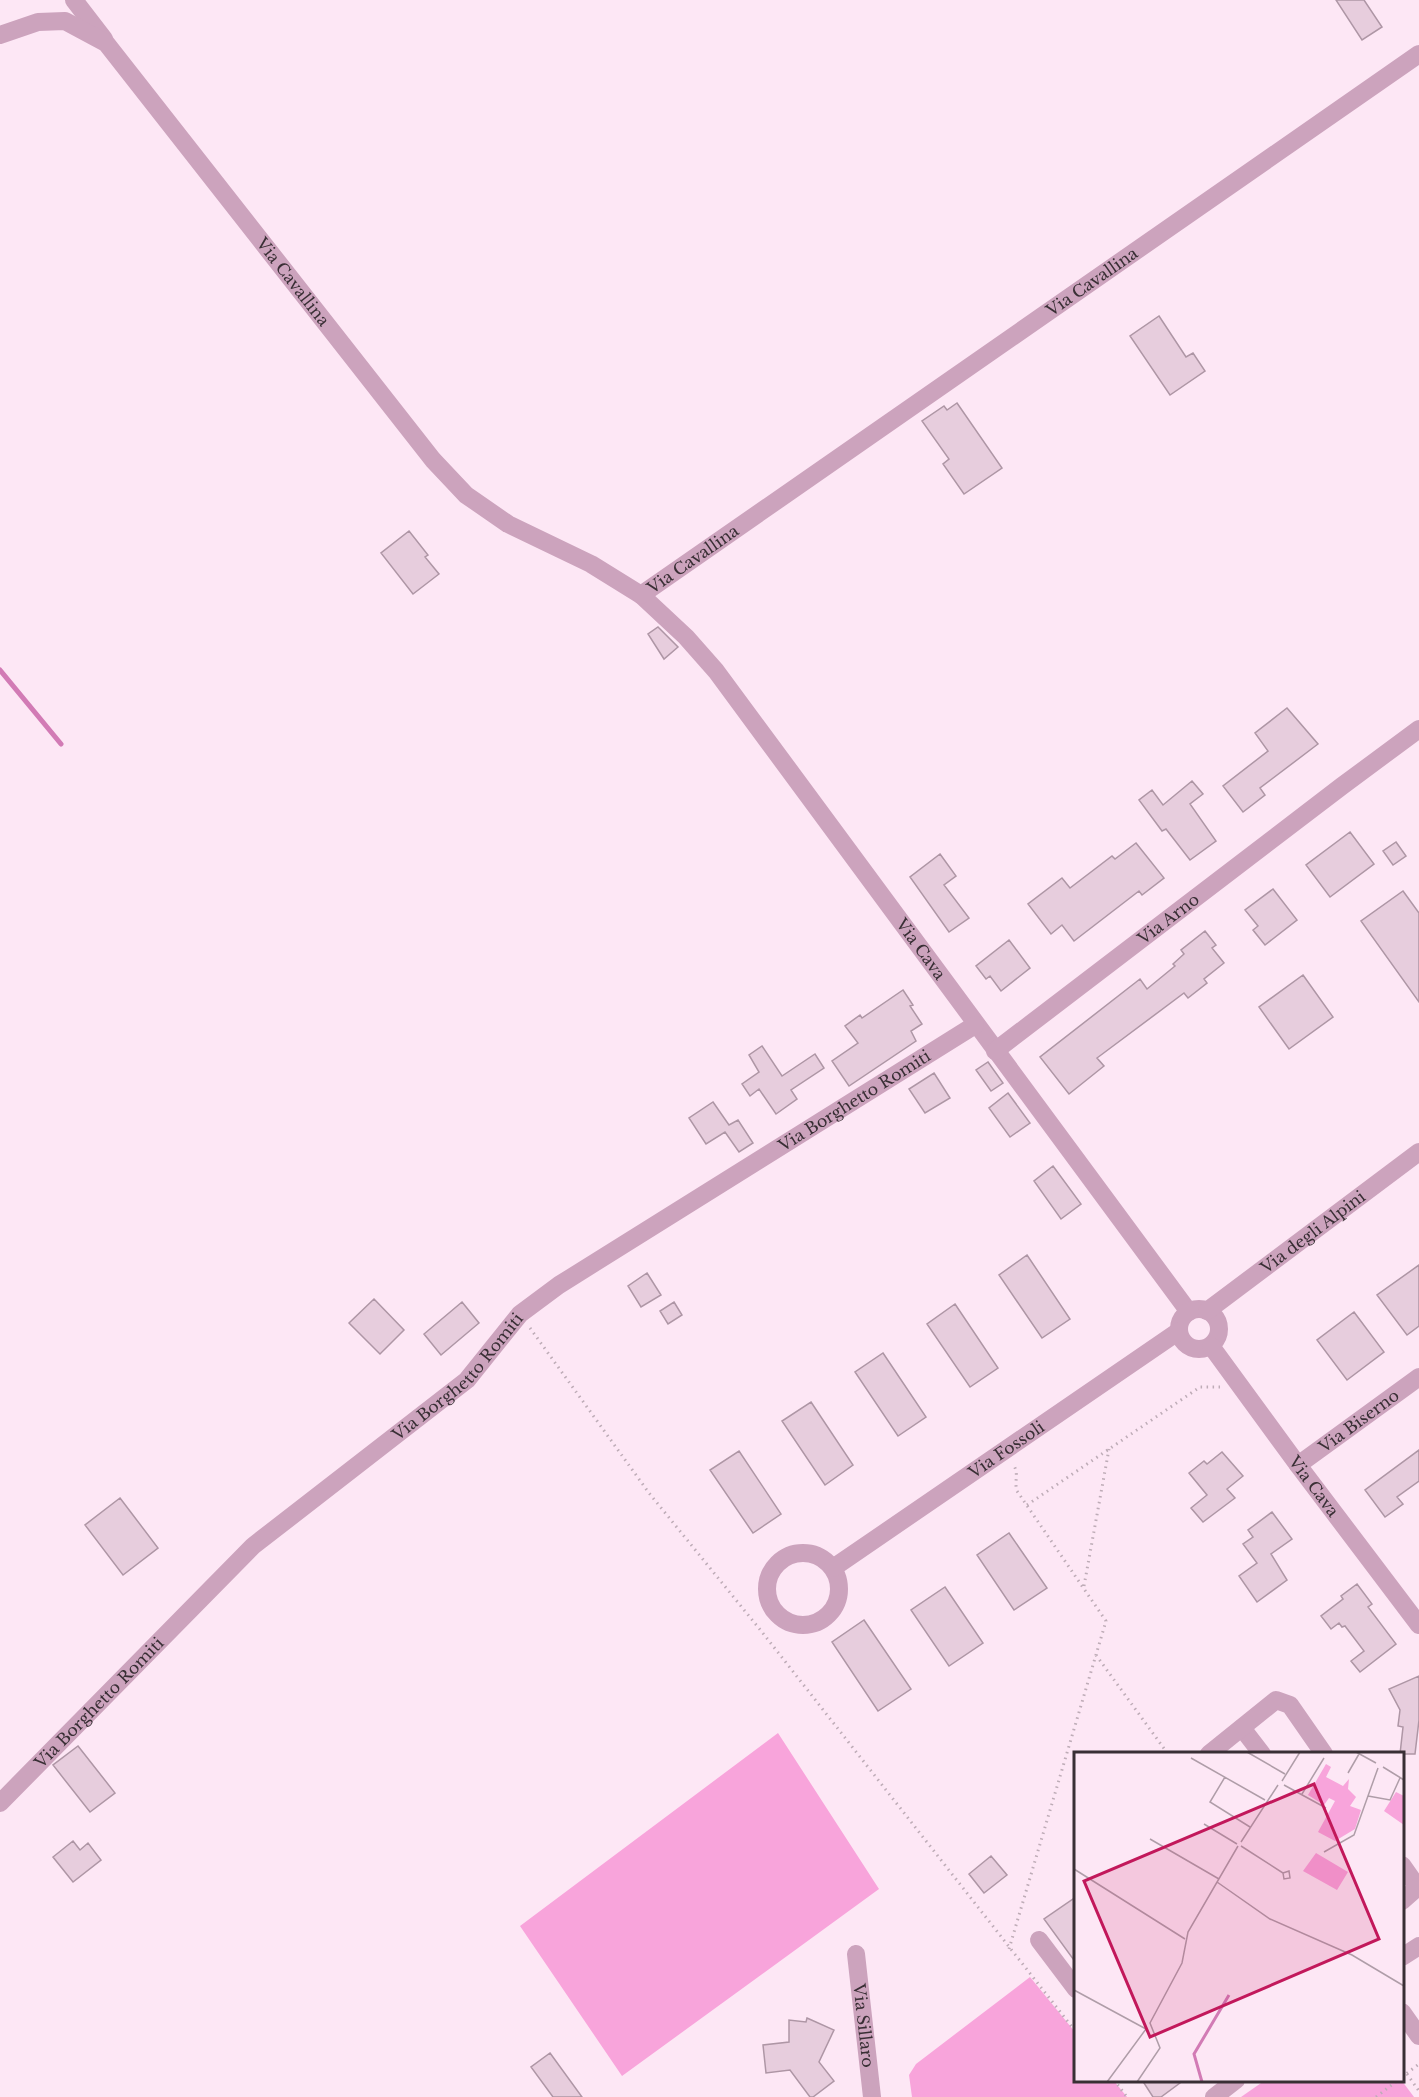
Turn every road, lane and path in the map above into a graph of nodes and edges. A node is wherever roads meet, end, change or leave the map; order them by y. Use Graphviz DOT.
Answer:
graph roads {
  1 [pos="74,0"];
  2 [pos="0,35"];
  3 [pos="106,43"];
  4 [pos="1419,54"];
  5 [pos="641,595"];
  6 [pos="1419,729"];
  7 [pos="975,1025"];
  8 [pos="995,1051"];
  9 [pos="1419,1152"];
  10 [pos="1198,1312"];
  11 [pos="520,1314"];
  12 [pos="1179,1331"];
  13 [pos="1211,1346"];
  14 [pos="1419,1377"];
  15 [pos="1234,1378"];
  16 [pos="1109,1449"];
  17 [pos="1004,1452"];
  18 [pos="1298,1465"];
  19 [pos="1027,1505"];
  20 [pos="833,1568"];
  21 [pos="1083,1588"];
  22 [pos="1419,1625"];
  23 [pos="1096,1655"];
  24 [pos="1242,1728"];
  25 [pos="1167,1752"];
  26 [pos="1212,1752"];
  27 [pos="1260,1752"];
  28 [pos="1323,1752"];
  29 [pos="0,1803"];
  30 [pos="1404,1868"];
  31 [pos="1419,1888"];
  32 [pos="1404,1899"];
  33 [pos="1039,1940"];
  34 [pos="1419,1946"];
  35 [pos="1009,1949"];
  36 [pos="856,1954"];
  37 [pos="1404,1956"];
  38 [pos="1074,1986"];
  39 [pos="1404,2016"];
  40 [pos="1074,2030"];
  41 [pos="1419,2036"];
  42 [pos="1419,2064"];
  43 [pos="1407,2074"];
  44 [pos="1404,2076"];
  45 [pos="1116,2082"];
  46 [pos="1233,2082"];
  47 [pos="1395,2082"];
  48 [pos="1419,2091"];
  49 [pos="872,2097"];
  50 [pos="1127,2097"];
  51 [pos="1214,2097"];
  52 [pos="1376,2097"];
  1 -- 3 [label="street"];
  2 -- 3 [label="street, Via Cavallina"];
  3 -- 5 [label="street, Via Cavallina"];
  4 -- 5 [label="street, Via Cavallina"];
  5 -- 7 [label="street, Via Cava"];
  6 -- 8 [label="street, Via Arno"];
  7 -- 8 [label="street, Via Cava"];
  7 -- 11 [label="street, Via Borghetto Romiti"];
  8 -- 10 [label="street, Via Cava"];
  9 -- 10 [label="street, Via degli Alpini"];
  10 -- 12 [label="street"];
  10 -- 13 [label="street"];
  11 -- 29 [label="street, Via Borghetto Romiti"];
  11 -- 35 [label="path"];
  12 -- 13 [label="street"];
  12 -- 17 [label="street, Via Fossoli"];
  13 -- 15 [label="street, Via Cava"];
  14 -- 18 [label="street, Via Biserno"];
  15 -- 16 [label="path"];
  15 -- 18 [label="street, Via Cava"];
  16 -- 19 [label="path"];
  16 -- 21 [label="path"];
  17 -- 19 [label="path"];
  17 -- 20 [label="street, Via Fossoli"];
  18 -- 22 [label="street, Via Cava"];
  19 -- 21 [label="path"];
  20 -- 20 [label="street"];
  21 -- 23 [label="path"];
  23 -- 25 [label="path"];
  23 -- 35 [label="path"];
  24 -- 26 [label="street"];
  24 -- 27 [label="street"];
  24 -- 28 [label="street"];
  30 -- 31 [label="street"];
  31 -- 32 [label="street"];
  33 -- 38 [label="street"];
  34 -- 37 [label="street"];
  35 -- 40 [label="path"];
  36 -- 49 [label="street, Via Sillaro"];
  39 -- 41 [label="street"];
  42 -- 43 [label="path"];
  43 -- 44 [label="path"];
  43 -- 48 [label="path"];
  45 -- 50 [label="path"];
  46 -- 51 [label="street"];
  47 -- 52 [label="path"];
}
